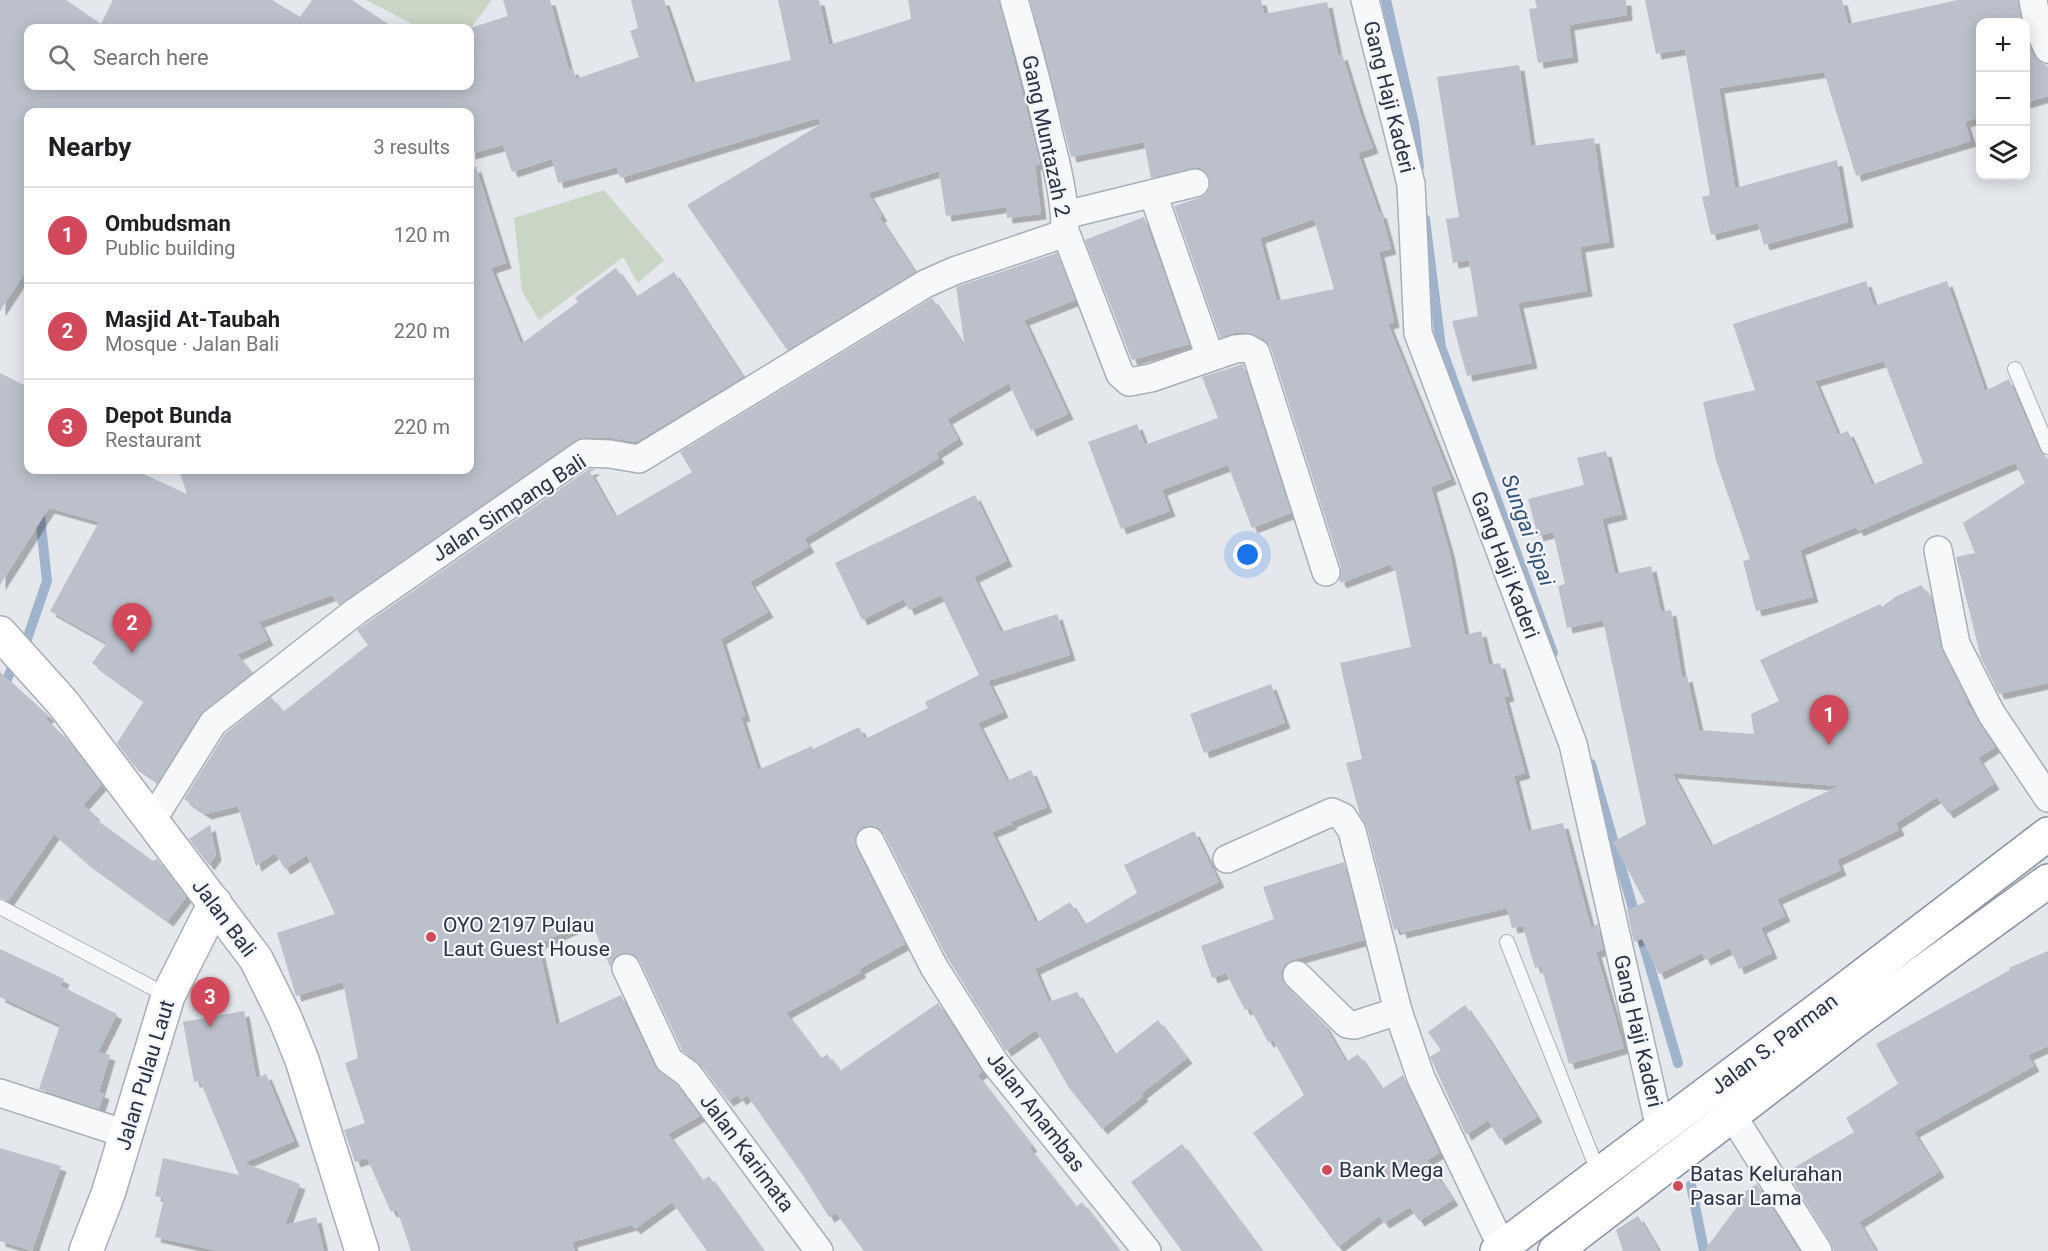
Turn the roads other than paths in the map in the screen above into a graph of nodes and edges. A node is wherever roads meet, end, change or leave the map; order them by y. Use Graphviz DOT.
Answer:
graph roads {
  1 [pos="1014,0"];
  2 [pos="1365,0"];
  3 [pos="2033,0"];
  4 [pos="2048,48"];
  5 [pos="1195,183"];
  6 [pos="1153,194"];
  7 [pos="1065,223"];
  8 [pos="925,284"];
  9 [pos="1210,357"];
  10 [pos="2015,369"];
  11 [pos="2048,447"];
  12 [pos="1938,550"];
  13 [pos="1326,572"];
  14 [pos="2,635"];
  15 [pos="2048,798"];
  16 [pos="151,822"];
  17 [pos="2048,834"];
  18 [pos="870,842"];
  19 [pos="1227,859"];
  20 [pos="2048,880"];
  21 [pos="214,903"];
  22 [pos="0,908"];
  23 [pos="1507,942"];
  24 [pos="626,968"];
  25 [pos="1297,975"];
  26 [pos="168,996"];
  27 [pos="1398,1011"];
  28 [pos="1744,1066"];
  29 [pos="1763,1092"];
  30 [pos="0,1093"];
  31 [pos="1732,1115"];
  32 [pos="1660,1129"];
  33 [pos="126,1134"];
  34 [pos="1599,1174"];
  35 [pos="1500,1249"];
  36 [pos="86,1251"];
  37 [pos="362,1251"];
  38 [pos="819,1251"];
  39 [pos="1147,1251"];
  40 [pos="1556,1251"];
  41 [pos="1818,1251"];
  1 -- 7 [label="street, Gang Muntazah 2"];
  2 -- 32 [label="street, Gang Haji Kaderi"];
  3 -- 4 [label="street"];
  5 -- 6 [label="street"];
  6 -- 7 [label="street"];
  6 -- 9 [label="street"];
  7 -- 8 [label="street, Gang Muntazah 2"];
  7 -- 9 [label="street"];
  8 -- 16 [label="street, Jalan Simpang Bali"];
  9 -- 13 [label="street"];
  10 -- 11 [label="lane"];
  12 -- 15 [label="street"];
  14 -- 16 [label="main road, Jalan Bali"];
  16 -- 21 [label="main road, Jalan Bali"];
  17 -- 28 [label="main road, Jalan S. Parman"];
  18 -- 39 [label="street, Jalan Anambas"];
  19 -- 27 [label="street"];
  20 -- 29 [label="main road, Jalan S. Parman"];
  21 -- 26 [label="main road, Jalan Pulau Laut"];
  21 -- 37 [label="main road, Jalan Bali"];
  22 -- 26 [label="lane"];
  23 -- 34 [label="lane"];
  24 -- 38 [label="street, Jalan Karimata"];
  25 -- 27 [label="street"];
  26 -- 33 [label="main road, Jalan Pulau Laut"];
  27 -- 35 [label="street"];
  28 -- 29 [label="main road"];
  28 -- 32 [label="main road, Jalan S. Parman"];
  29 -- 31 [label="main road, Jalan S. Parman"];
  30 -- 33 [label="street"];
  31 -- 40 [label="main road, Jalan S. Parman"];
  31 -- 41 [label="street"];
  32 -- 34 [label="main road, Jalan S. Parman"];
  33 -- 36 [label="main road, Jalan Pulau Laut"];
  34 -- 35 [label="main road, Jalan S. Parman"];
}
